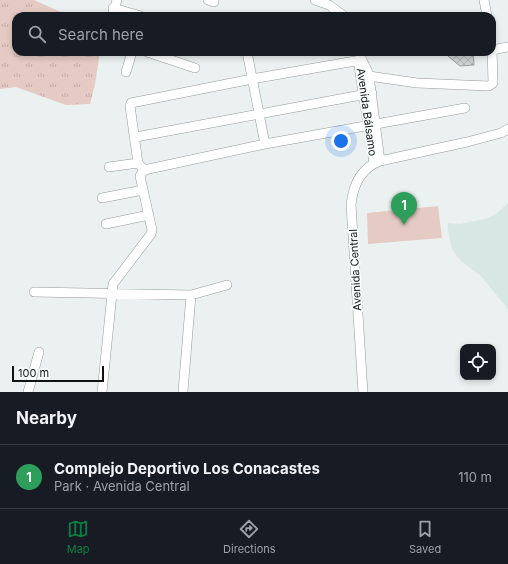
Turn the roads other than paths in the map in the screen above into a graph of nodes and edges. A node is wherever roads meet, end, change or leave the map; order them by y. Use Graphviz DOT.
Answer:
graph roads {
  1 [pos="315,0"];
  2 [pos="484,0"];
  3 [pos="114,8"];
  4 [pos="128,12"];
  5 [pos="338,12"];
  6 [pos="486,12"];
  7 [pos="508,47"];
  8 [pos="496,48"];
  9 [pos="131,56"];
  10 [pos="159,56"];
  11 [pos="248,56"];
  12 [pos="360,56"];
  13 [pos="492,56"];
  14 [pos="195,68"];
  15 [pos="126,72"];
  16 [pos="369,76"];
  17 [pos="252,79"];
  18 [pos="368,94"];
  19 [pos="465,108"];
  20 [pos="258,114"];
  21 [pos="371,124"];
  22 [pos="507,133"];
  23 [pos="136,137"];
  24 [pos="265,144"];
  25 [pos="377,162"];
  26 [pos="109,167"];
  27 [pos="141,167"];
  28 [pos="143,190"];
  29 [pos="102,198"];
  30 [pos="149,215"];
  31 [pos="106,224"];
  32 [pos="227,285"];
  33 [pos="34,292"];
  34 [pos="113,293"];
  35 [pos="191,295"];
  36 [pos="40,352"];
  37 [pos="28,392"];
  38 [pos="102,392"];
  39 [pos="183,392"];
  40 [pos="363,392"];
  1 -- 5 [label="street"];
  2 -- 6 [label="street"];
  3 -- 4 [label="street"];
  7 -- 8 [label="street"];
  9 -- 15 [label="street"];
  10 -- 14 [label="street"];
  11 -- 17 [label="street"];
  12 -- 16 [label="street, Avenida Bálsamo"];
  12 -- 17 [label="street"];
  12 -- 18 [label="street, Avenida Bálsamo"];
  13 -- 16 [label="street"];
  16 -- 18 [label="street, Avenida Bálsamo"];
  17 -- 20 [label="street"];
  17 -- 23 [label="street"];
  18 -- 20 [label="street"];
  18 -- 21 [label="street, Avenida Bálsamo"];
  19 -- 21 [label="street"];
  20 -- 23 [label="street"];
  20 -- 24 [label="street"];
  21 -- 24 [label="street"];
  21 -- 25 [label="street, Avenida Bálsamo"];
  22 -- 25 [label="street"];
  23 -- 27 [label="street"];
  24 -- 27 [label="street"];
  25 -- 40 [label="street, Avenida Central"];
  26 -- 27 [label="street"];
  27 -- 28 [label="street"];
  28 -- 29 [label="street"];
  28 -- 30 [label="street"];
  30 -- 31 [label="street"];
  30 -- 34 [label="street"];
  32 -- 35 [label="street"];
  33 -- 34 [label="street"];
  34 -- 35 [label="street"];
  34 -- 38 [label="street"];
  35 -- 39 [label="street"];
  36 -- 37 [label="street"];
}
